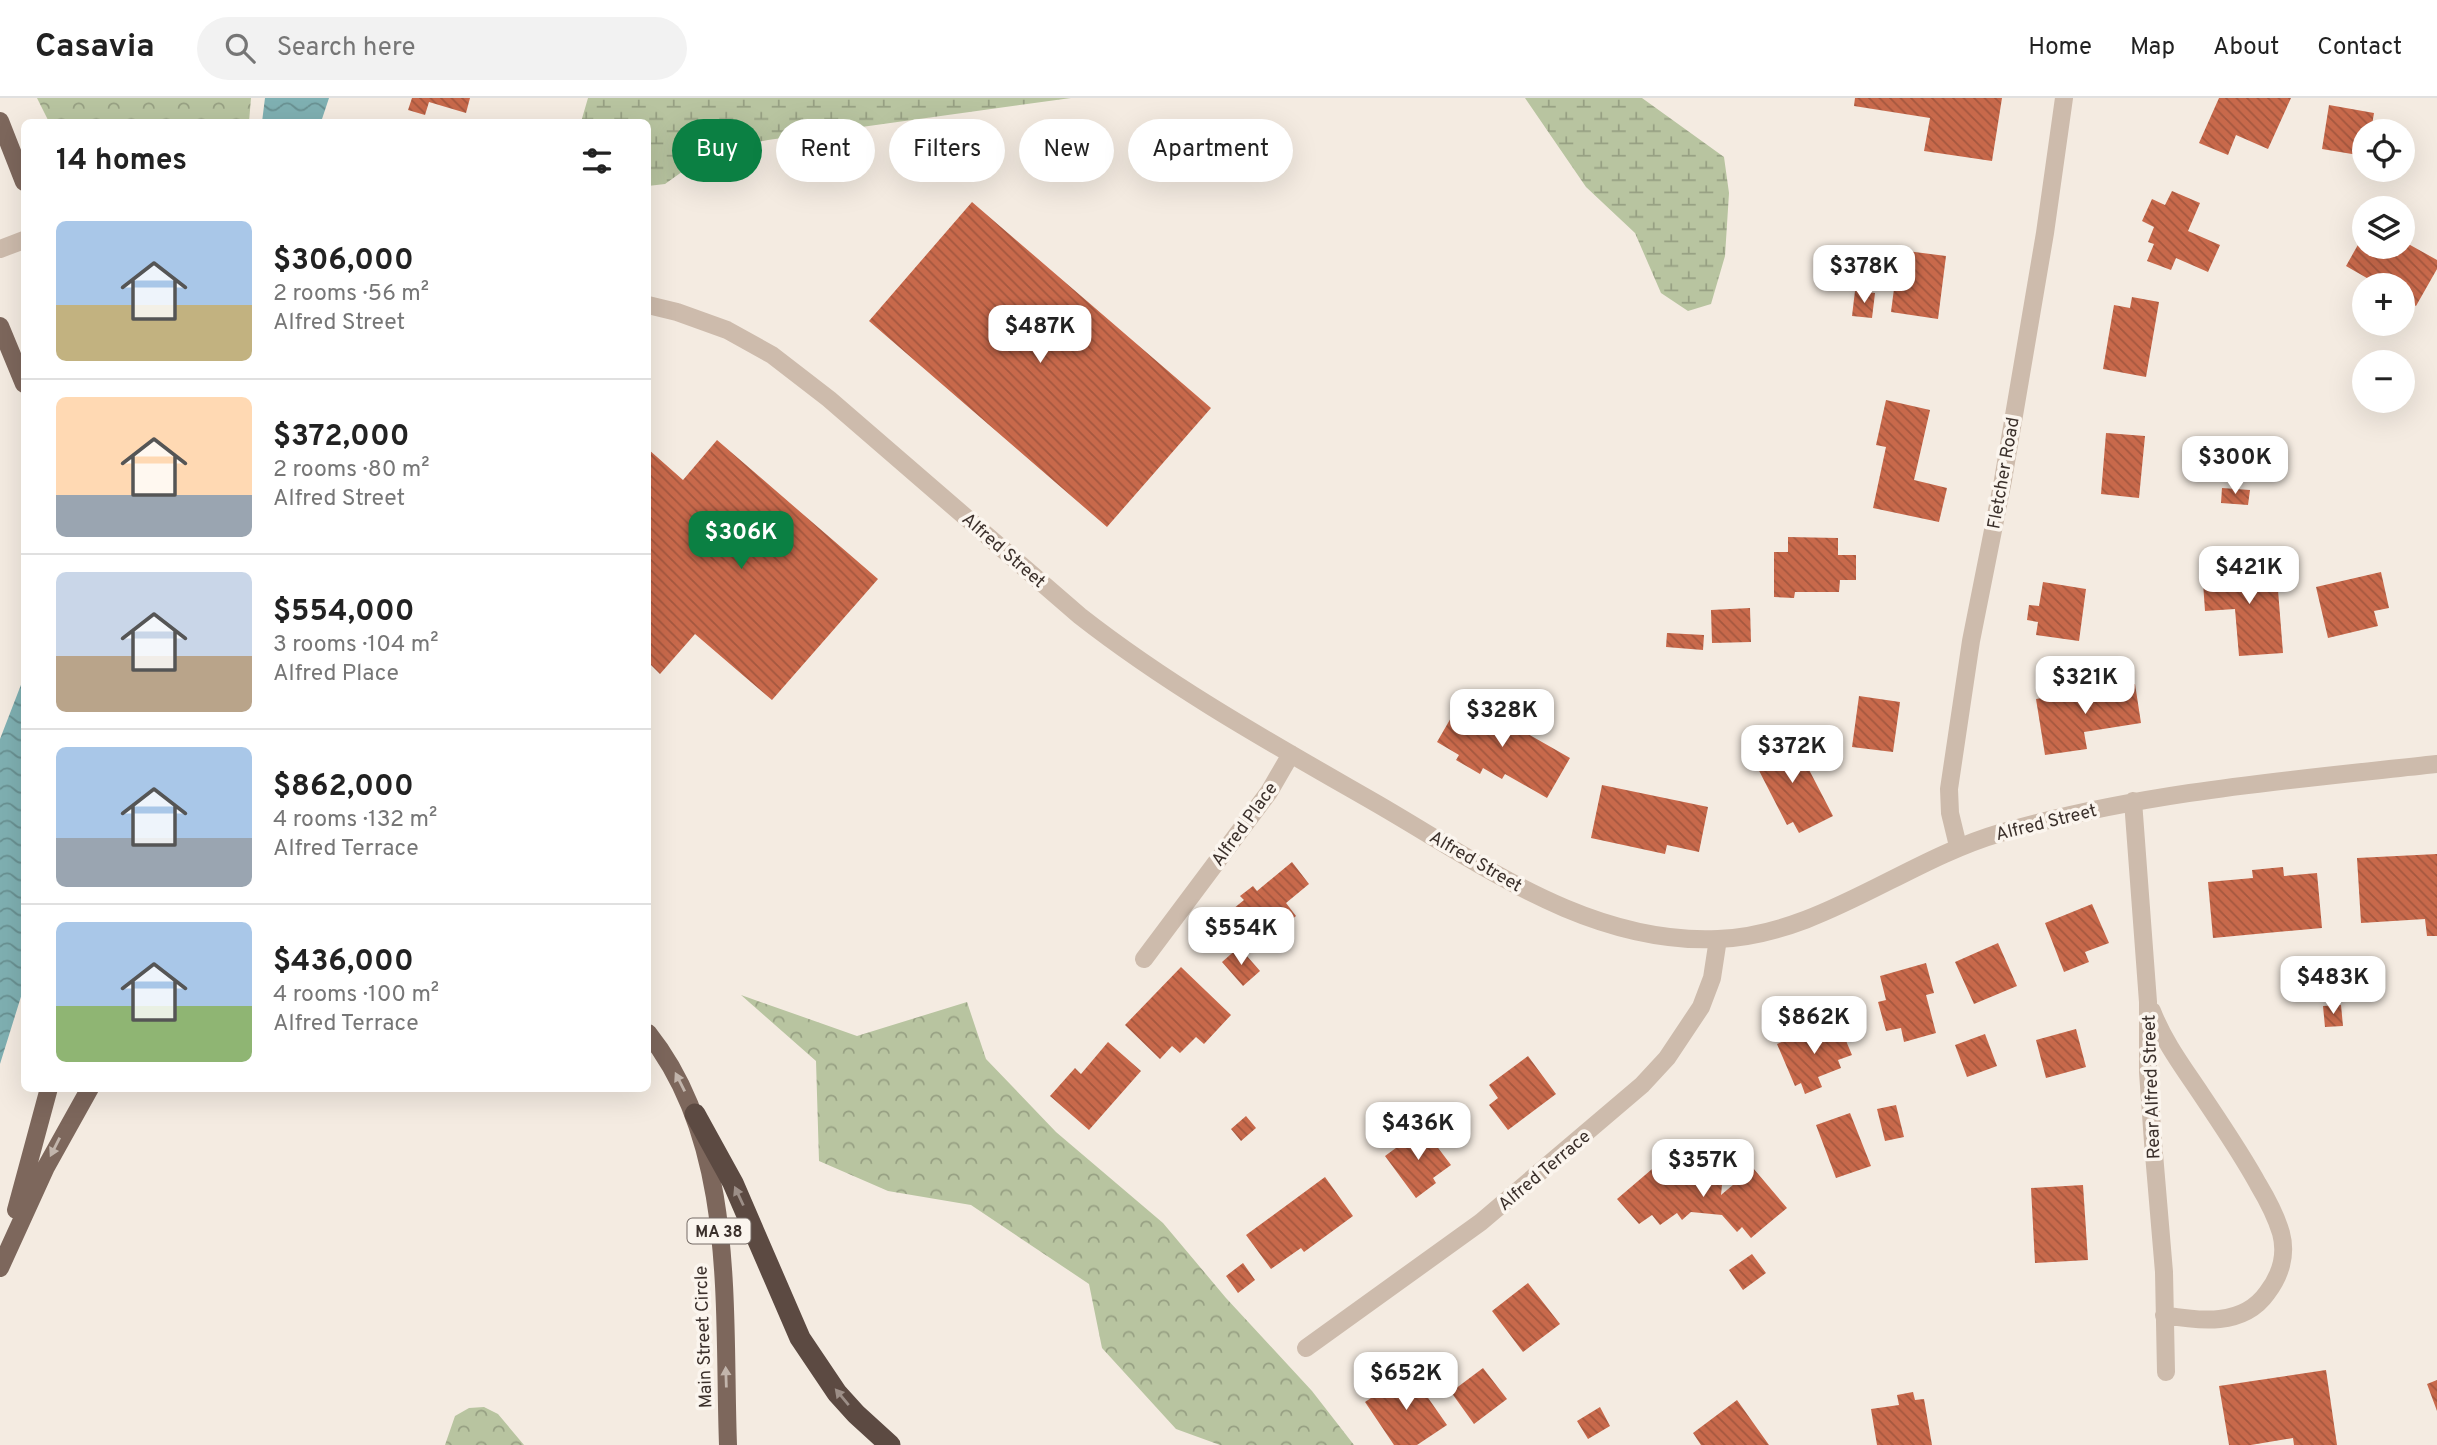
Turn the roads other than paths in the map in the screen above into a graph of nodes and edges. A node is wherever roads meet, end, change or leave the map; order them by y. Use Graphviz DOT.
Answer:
graph roads {
  1 [pos="2064,98"];
  2 [pos="0,121"];
  3 [pos="21,174"];
  4 [pos="21,241"];
  5 [pos="0,248"];
  6 [pos="651,306"];
  7 [pos="0,327"];
  8 [pos="21,377"];
  9 [pos="1291,754"];
  10 [pos="2437,764"];
  11 [pos="2133,801"];
  12 [pos="1958,846"];
  13 [pos="1718,939"];
  14 [pos="1144,959"];
  15 [pos="2148,1002"];
  16 [pos="651,1037"];
  17 [pos="48,1092"];
  18 [pos="88,1092"];
  19 [pos="695,1114"];
  20 [pos="2,1262"];
  21 [pos="2164,1315"];
  22 [pos="1306,1348"];
  23 [pos="2166,1372"];
  24 [pos="728,1445"];
  25 [pos="890,1445"];
  1 -- 12 [label="street, Fletcher Road"];
  2 -- 3 [label="main road"];
  4 -- 5 [label="street"];
  6 -- 9 [label="street, Alfred Street"];
  7 -- 8 [label="main road"];
  9 -- 13 [label="street, Alfred Street"];
  9 -- 14 [label="street, Alfred Place"];
  10 -- 11 [label="street, Alfred Street"];
  11 -- 12 [label="street, Alfred Street"];
  11 -- 15 [label="street, Rear Alfred Street"];
  12 -- 13 [label="street, Alfred Street"];
  13 -- 22 [label="street, Alfred Terrace"];
  15 -- 21 [label="street, Rear Alfred Street"];
  15 -- 21 [label="street"];
  19 -- 16 [label="main road, Main Street Circle / MA 38, one-way"];
  17 -- 20 [label="main road"];
  18 -- 20 [label="main road, one-way"];
  24 -- 19 [label="main road, Main Street Circle / MA 38, one-way"];
  25 -- 19 [label="highway, one-way"];
  21 -- 23 [label="street, Rear Alfred Street"];
}
